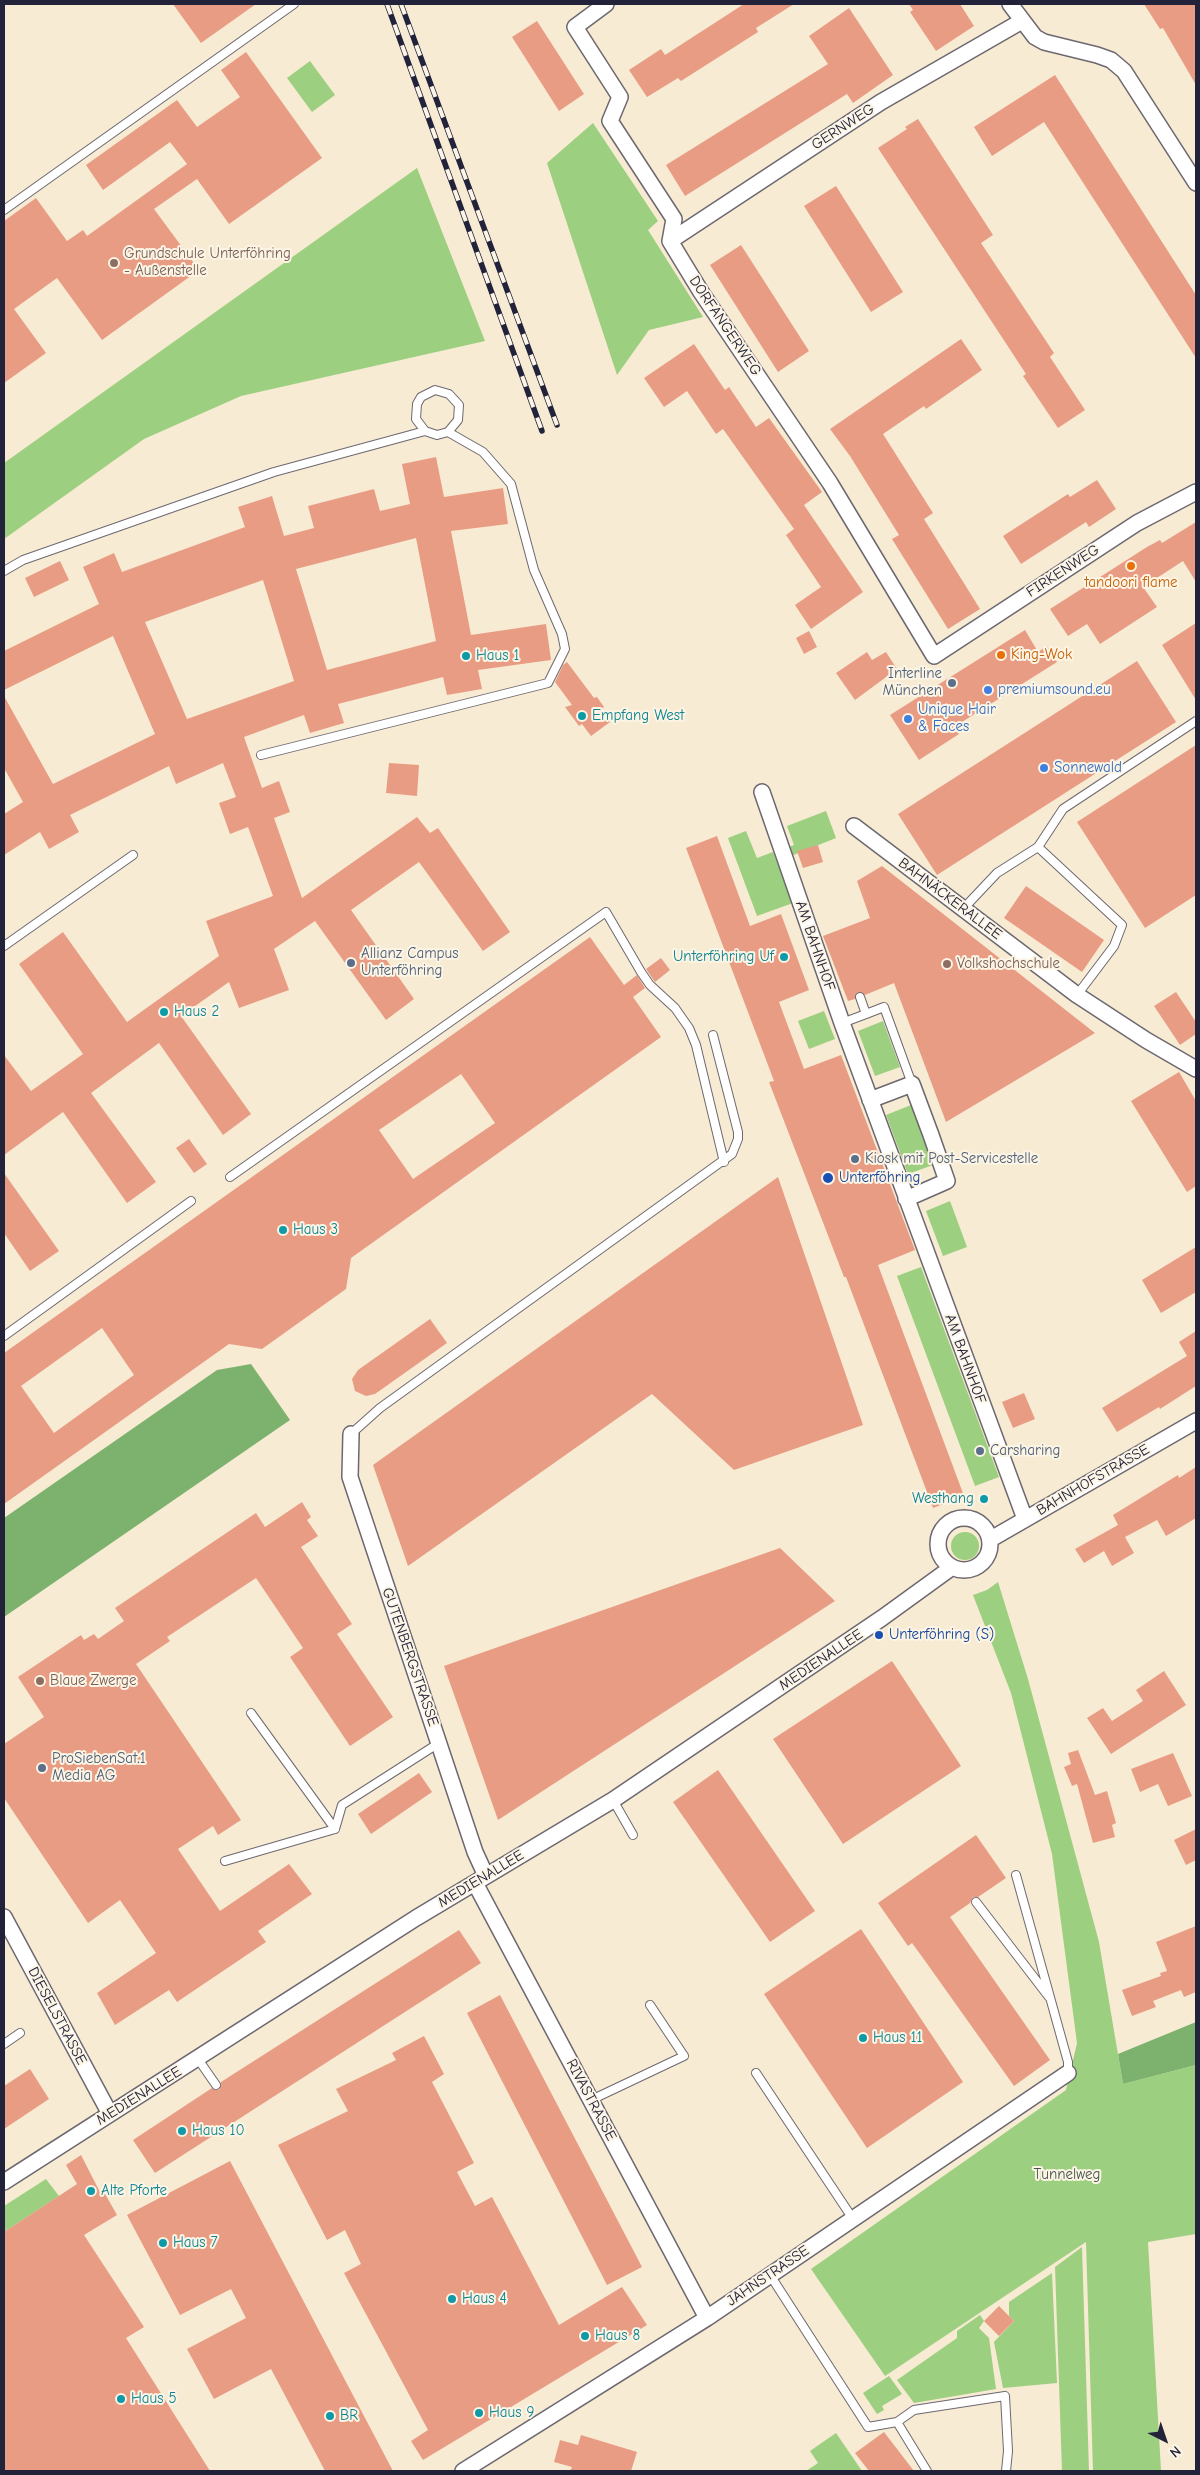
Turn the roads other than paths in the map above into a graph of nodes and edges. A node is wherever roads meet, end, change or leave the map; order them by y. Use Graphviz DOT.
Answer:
graph roads {
  1 [pos="294,4"];
  2 [pos="606,4"];
  3 [pos="1010,4"];
  4 [pos="1022,21"];
  5 [pos="1196,183"];
  6 [pos="4,210"];
  7 [pos="670,241"];
  8 [pos="425,431"];
  9 [pos="448,432"];
  10 [pos="1196,492"];
  11 [pos="4,571"];
  12 [pos="934,656"];
  13 [pos="1196,721"];
  14 [pos="261,755"];
  15 [pos="762,792"];
  16 [pos="854,826"];
  17 [pos="1038,847"];
  18 [pos="133,855"];
  19 [pos="962,909"];
  20 [pos="4,946"];
  21 [pos="1077,994"];
  22 [pos="860,997"];
  23 [pos="866,1014"];
  24 [pos="842,1023"];
  25 [pos="713,1035"];
  26 [pos="1196,1069"];
  27 [pos="912,1084"];
  28 [pos="870,1100"];
  29 [pos="724,1162"];
  30 [pos="230,1177"];
  31 [pos="906,1199"];
  32 [pos="191,1201"];
  33 [pos="4,1336"];
  34 [pos="1196,1421"];
  35 [pos="351,1434"];
  36 [pos="1025,1519"];
  37 [pos="991,1539"];
  38 [pos="951,1568"];
  39 [pos="251,1713"];
  40 [pos="438,1743"];
  41 [pos="613,1800"];
  42 [pos="335,1829"];
  43 [pos="632,1835"];
  44 [pos="225,1861"];
  45 [pos="1016,1875"];
  46 [pos="481,1879"];
  47 [pos="976,1902"];
  48 [pos="4,1917"];
  49 [pos="1051,2000"];
  50 [pos="650,2005"];
  51 [pos="20,2034"];
  52 [pos="4,2044"];
  53 [pos="198,2059"];
  54 [pos="756,2073"];
  55 [pos="1068,2074"];
  56 [pos="216,2085"];
  57 [pos="591,2100"];
  58 [pos="110,2114"];
  59 [pos="4,2182"];
  60 [pos="853,2219"];
  61 [pos="770,2276"];
  62 [pos="707,2318"];
  63 [pos="897,2422"];
  64 [pos="463,2471"];
  65 [pos="927,2471"];
  66 [pos="1006,2471"];
  1 -- 6 [label="lane"];
  2 -- 7 [label="street"];
  3 -- 4 [label="street"];
  4 -- 5 [label="street"];
  4 -- 7 [label="street, GERNWEG"];
  7 -- 12 [label="street, DORFANGERWEG"];
  8 -- 9 [label="lane"];
  8 -- 9 [label="lane"];
  8 -- 11 [label="lane"];
  9 -- 14 [label="lane"];
  10 -- 12 [label="street, FIRKENWEG"];
  13 -- 17 [label="lane"];
  15 -- 24 [label="street, AM BAHNHOF"];
  16 -- 19 [label="street, BAHNÄCKERALLEE"];
  17 -- 19 [label="lane"];
  17 -- 21 [label="lane"];
  18 -- 20 [label="lane"];
  19 -- 21 [label="street, BAHNÄCKERALLEE"];
  21 -- 26 [label="street, BAHNÄCKERALLEE"];
  22 -- 23 [label="lane"];
  23 -- 24 [label="lane"];
  23 -- 27 [label="lane"];
  24 -- 28 [label="street, AM BAHNHOF"];
  25 -- 29 [label="lane"];
  27 -- 28 [label="street"];
  27 -- 31 [label="street"];
  28 -- 31 [label="street, AM BAHNHOF"];
  29 -- 30 [label="lane"];
  29 -- 35 [label="lane"];
  31 -- 36 [label="street, AM BAHNHOF"];
  32 -- 33 [label="lane"];
  34 -- 36 [label="street, BAHNHOFSTRASSE"];
  35 -- 40 [label="street, GUTENBERGSTRASSE"];
  36 -- 37 [label="street, BAHNHOFSTRASSE"];
  37 -- 38 [label="street"];
  37 -- 38 [label="street"];
  38 -- 41 [label="street, MEDIENALLEE"];
  39 -- 42 [label="lane"];
  40 -- 42 [label="lane"];
  40 -- 46 [label="street, GUTENBERGSTRASSE"];
  41 -- 43 [label="lane"];
  41 -- 46 [label="street, MEDIENALLEE"];
  42 -- 44 [label="lane"];
  45 -- 49 [label="lane"];
  46 -- 53 [label="street, MEDIENALLEE"];
  46 -- 57 [label="street, RIVASTRASSE"];
  47 -- 49 [label="lane"];
  48 -- 58 [label="street, DIESELSTRASSE"];
  49 -- 55 [label="lane"];
  50 -- 57 [label="lane"];
  51 -- 52 [label="lane"];
  53 -- 56 [label="lane"];
  53 -- 58 [label="street, MEDIENALLEE"];
  54 -- 60 [label="lane"];
  55 -- 60 [label="street, JAHNSTRASSE"];
  57 -- 62 [label="street, RIVASTRASSE"];
  58 -- 59 [label="street, MEDIENALLEE"];
  60 -- 61 [label="street, JAHNSTRASSE"];
  61 -- 62 [label="street, JAHNSTRASSE"];
  61 -- 63 [label="lane"];
  62 -- 64 [label="street, JAHNSTRASSE"];
  63 -- 65 [label="lane"];
  63 -- 66 [label="lane"];
}
